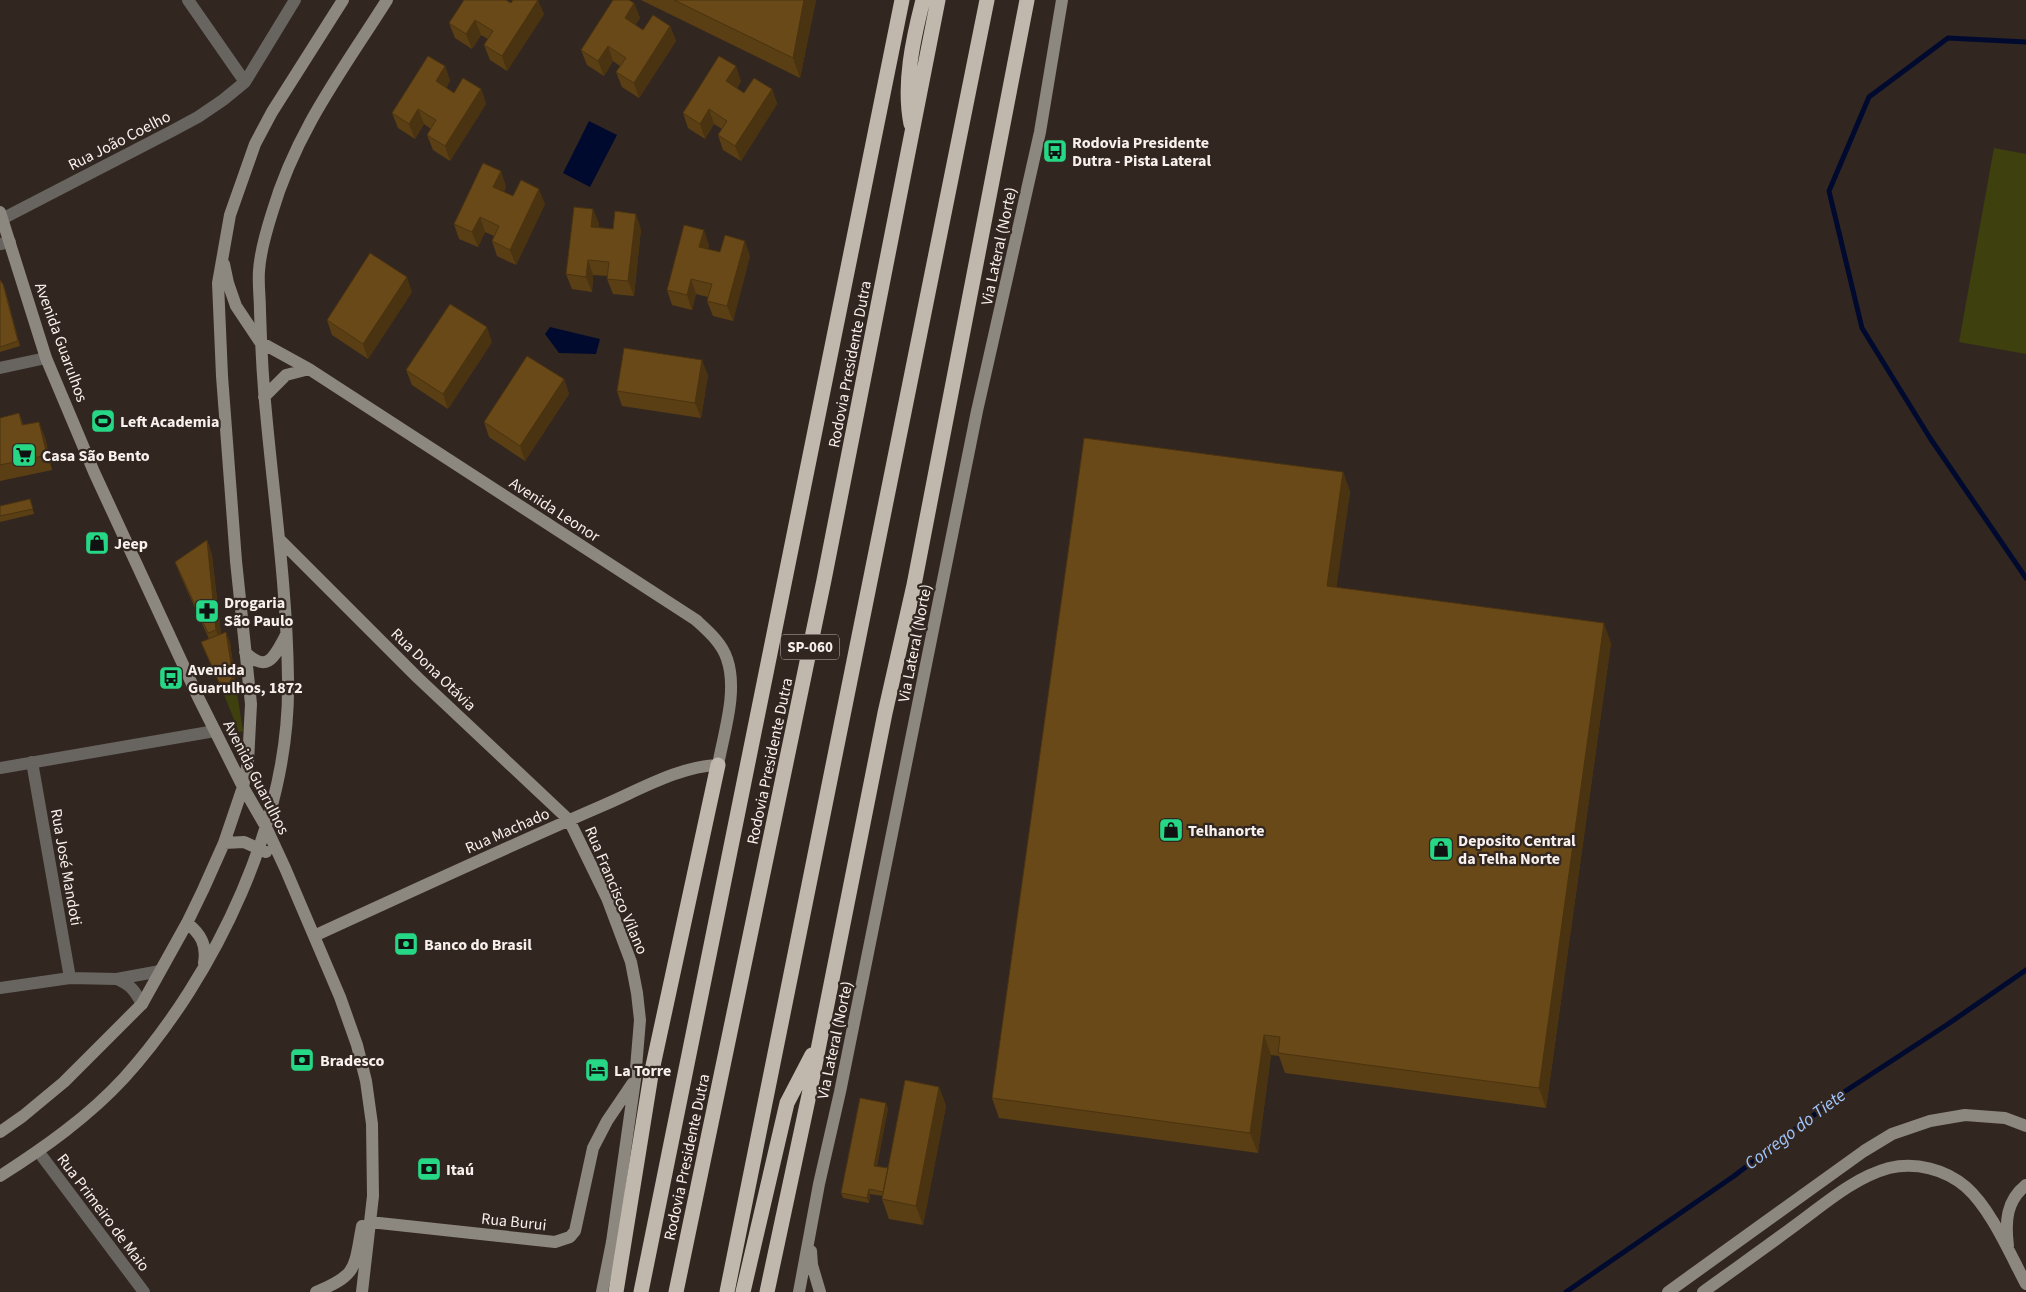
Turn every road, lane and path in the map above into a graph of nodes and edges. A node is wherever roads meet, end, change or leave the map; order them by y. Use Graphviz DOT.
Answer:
graph roads {
  1 [pos="188,0"];
  2 [pos="296,0"];
  3 [pos="343,0"];
  4 [pos="387,0"];
  5 [pos="902,0"];
  6 [pos="923,0"];
  7 [pos="938,0"];
  8 [pos="987,0"];
  9 [pos="1027,0"];
  10 [pos="1062,0"];
  11 [pos="245,82"];
  12 [pos="912,132"];
  13 [pos="1,215"];
  14 [pos="5,243"];
  15 [pos="222,251"];
  16 [pos="260,342"];
  17 [pos="46,358"];
  18 [pos="0,368"];
  19 [pos="309,369"];
  20 [pos="264,397"];
  21 [pos="278,539"];
  22 [pos="286,635"];
  23 [pos="245,652"];
  24 [pos="215,731"];
  25 [pos="32,762"];
  26 [pos="718,765"];
  27 [pos="0,768"];
  28 [pos="243,786"];
  29 [pos="570,820"];
  30 [pos="266,827"];
  31 [pos="224,843"];
  32 [pos="260,849"];
  33 [pos="280,858"];
  34 [pos="188,923"];
  35 [pos="314,936"];
  36 [pos="202,970"];
  37 [pos="160,971"];
  38 [pos="70,978"];
  39 [pos="118,979"];
  40 [pos="0,988"];
  41 [pos="142,1004"];
  42 [pos="821,1038"];
  43 [pos="635,1080"];
  44 [pos="2026,1126"];
  45 [pos="0,1132"];
  46 [pos="38,1151"];
  47 [pos="0,1176"];
  48 [pos="2026,1184"];
  49 [pos="373,1196"];
  50 [pos="370,1222"];
  51 [pos="809,1236"];
  52 [pos="2009,1254"];
  53 [pos="2026,1284"];
  54 [pos="144,1292"];
  55 [pos="316,1292"];
  56 [pos="362,1292"];
  57 [pos="602,1292"];
  58 [pos="616,1292"];
  59 [pos="641,1292"];
  60 [pos="676,1292"];
  61 [pos="727,1292"];
  62 [pos="743,1292"];
  63 [pos="767,1292"];
  64 [pos="799,1292"];
  65 [pos="820,1292"];
  66 [pos="1668,1292"];
  67 [pos="1703,1292"];
  1 -- 11 [label="street"];
  2 -- 11 [label="street, Rua João Coelho"];
  3 -- 15 [label="main road"];
  4 -- 16 [label="main road"];
  5 -- 59 [label="highway, Rodovia Presidente Dutra / SP-060"];
  6 -- 12 [label="highway"];
  7 -- 12 [label="highway, Rodovia Presidente Dutra / SP-060"];
  8 -- 61 [label="highway, SP-060"];
  9 -- 42 [label="highway"];
  10 -- 51 [label="main road, Via Lateral (Norte)"];
  11 -- 13 [label="street, Rua João Coelho"];
  12 -- 60 [label="highway, Rodovia Presidente Dutra / SP-060"];
  13 -- 14 [label="main road, Avenida Guarulhos"];
  14 -- 17 [label="main road, Avenida Guarulhos"];
  15 -- 16 [label="main road"];
  15 -- 23 [label="main road"];
  16 -- 19 [label="main road, Avenida Leonor"];
  16 -- 20 [label="main road"];
  17 -- 18 [label="street"];
  17 -- 24 [label="main road, Avenida Guarulhos"];
  19 -- 20 [label="main road"];
  19 -- 26 [label="main road, Avenida Leonor"];
  20 -- 21 [label="main road"];
  21 -- 22 [label="main road"];
  21 -- 29 [label="main road, Rua Dona Otávia"];
  22 -- 23 [label="main road"];
  22 -- 30 [label="main road"];
  23 -- 28 [label="main road"];
  24 -- 25 [label="street"];
  24 -- 28 [label="main road, Avenida Guarulhos"];
  25 -- 27 [label="street"];
  25 -- 38 [label="street, Rua José Mandoti"];
  26 -- 29 [label="main road, Rua Machado"];
  26 -- 58 [label="highway"];
  28 -- 30 [label="main road, Avenida Guarulhos"];
  28 -- 31 [label="main road"];
  29 -- 35 [label="main road, Rua Machado"];
  29 -- 43 [label="main road, Rua Francisco Vilano"];
  30 -- 32 [label="main road"];
  30 -- 33 [label="main road, Avenida Guarulhos"];
  31 -- 32 [label="main road"];
  31 -- 34 [label="main road"];
  32 -- 33 [label="main road"];
  32 -- 36 [label="main road"];
  33 -- 35 [label="main road, Avenida Guarulhos"];
  34 -- 36 [label="main road"];
  34 -- 37 [label="main road"];
  35 -- 49 [label="main road, Avenida Guarulhos"];
  36 -- 46 [label="main road"];
  37 -- 39 [label="street"];
  37 -- 41 [label="main road"];
  38 -- 39 [label="street"];
  38 -- 40 [label="street"];
  39 -- 41 [label="street"];
  41 -- 45 [label="main road"];
  42 -- 62 [label="highway"];
  42 -- 63 [label="highway"];
  43 -- 50 [label="main road, Rua Burui"];
  43 -- 57 [label="main road, Rua Francisco Vilano"];
  44 -- 66 [label="main road"];
  46 -- 47 [label="main road"];
  46 -- 54 [label="street, Rua Primeiro de Maio"];
  48 -- 52 [label="main road"];
  49 -- 50 [label="main road, Avenida Guarulhos"];
  49 -- 55 [label="main road"];
  50 -- 56 [label="main road, Avenida Guarulhos"];
  51 -- 64 [label="main road, Via Lateral (Norte)"];
  51 -- 65 [label="main road"];
  52 -- 53 [label="main road"];
  52 -- 67 [label="main road"];
}
